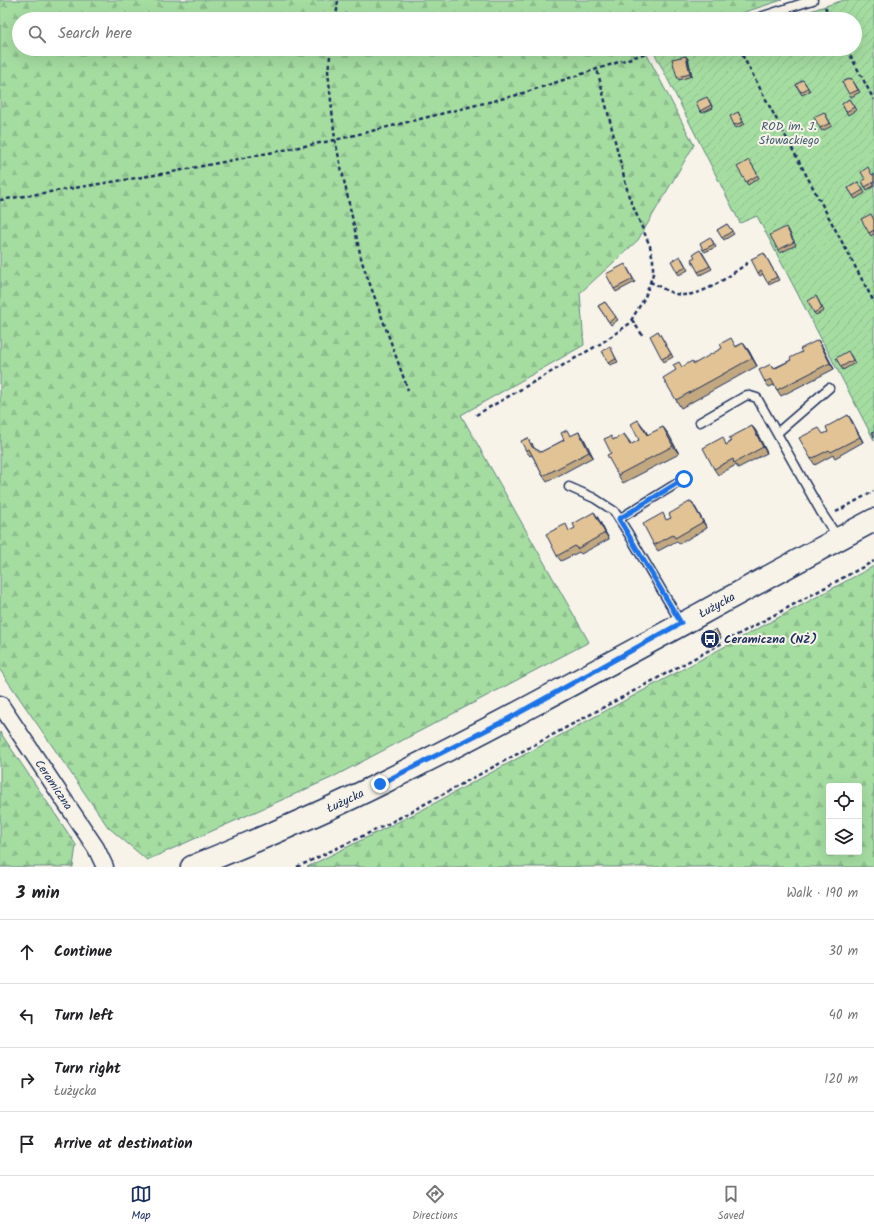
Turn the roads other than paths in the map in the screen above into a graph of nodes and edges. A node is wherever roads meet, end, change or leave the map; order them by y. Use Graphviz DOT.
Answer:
graph roads {
  1 [pos="813,0"];
  2 [pos="776,12"];
  3 [pos="830,388"];
  4 [pos="700,422"];
  5 [pos="777,433"];
  6 [pos="684,479"];
  7 [pos="569,487"];
  8 [pos="619,519"];
  9 [pos="874,520"];
  10 [pos="838,539"];
  11 [pos="681,623"];
  12 [pos="0,704"];
  13 [pos="105,867"];
  14 [pos="192,867"];
  1 -- 2 [label="lane"];
  3 -- 5 [label="lane"];
  4 -- 5 [label="lane"];
  5 -- 10 [label="lane"];
  6 -- 8 [label="lane"];
  7 -- 8 [label="lane"];
  8 -- 11 [label="lane"];
  9 -- 10 [label="main road, Łużycka"];
  10 -- 11 [label="main road, Łużycka"];
  11 -- 14 [label="main road, Łużycka"];
  12 -- 13 [label="street, Ceramiczna"];
}
